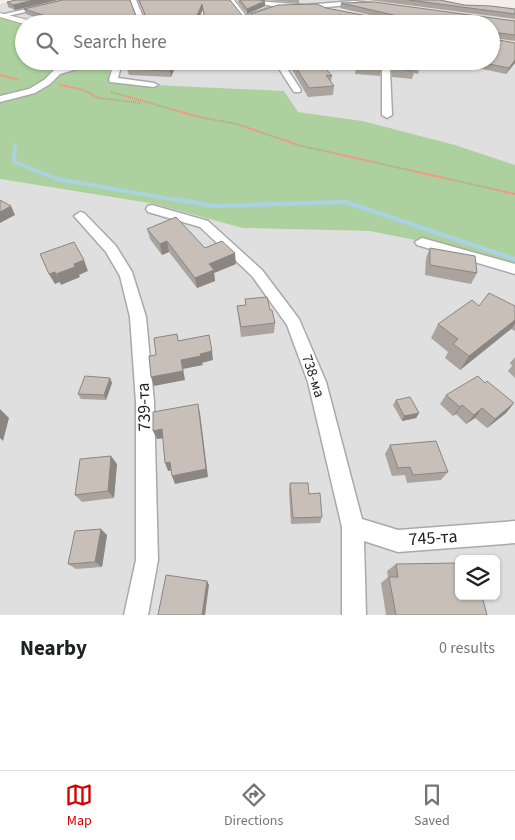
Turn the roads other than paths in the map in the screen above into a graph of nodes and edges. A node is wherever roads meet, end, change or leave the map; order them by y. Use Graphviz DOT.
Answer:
graph roads {
  1 [pos="75,0"];
  2 [pos="133,0"];
  3 [pos="248,0"];
  4 [pos="231,1"];
  5 [pos="373,3"];
  6 [pos="277,6"];
  7 [pos="315,7"];
  8 [pos="343,13"];
  9 [pos="2,15"];
  10 [pos="139,15"];
  11 [pos="243,15"];
  12 [pos="260,15"];
  13 [pos="15,19"];
  14 [pos="65,70"];
  15 [pos="116,70"];
  16 [pos="284,70"];
  17 [pos="386,70"];
  18 [pos="154,85"];
  19 [pos="298,90"];
  20 [pos="0,99"];
  21 [pos="387,115"];
  22 [pos="152,209"];
  23 [pos="80,216"];
  24 [pos="422,242"];
  25 [pos="515,269"];
  26 [pos="353,527"];
  27 [pos="515,532"];
  28 [pos="136,615"];
  29 [pos="354,615"];
  1 -- 9 [label="street"];
  2 -- 10 [label="street"];
  3 -- 6 [label="street"];
  4 -- 11 [label="street"];
  5 -- 7 [label="street"];
  6 -- 7 [label="street"];
  6 -- 12 [label="street"];
  7 -- 8 [label="street"];
  9 -- 13 [label="street"];
  14 -- 20 [label="street"];
  15 -- 18 [label="street"];
  16 -- 19 [label="street"];
  17 -- 21 [label="street"];
  22 -- 26 [label="street, 738-ма"];
  23 -- 28 [label="street, 739-та"];
  24 -- 25 [label="street"];
  26 -- 27 [label="street, 745-та"];
  26 -- 29 [label="street, 738-ма"];
}
